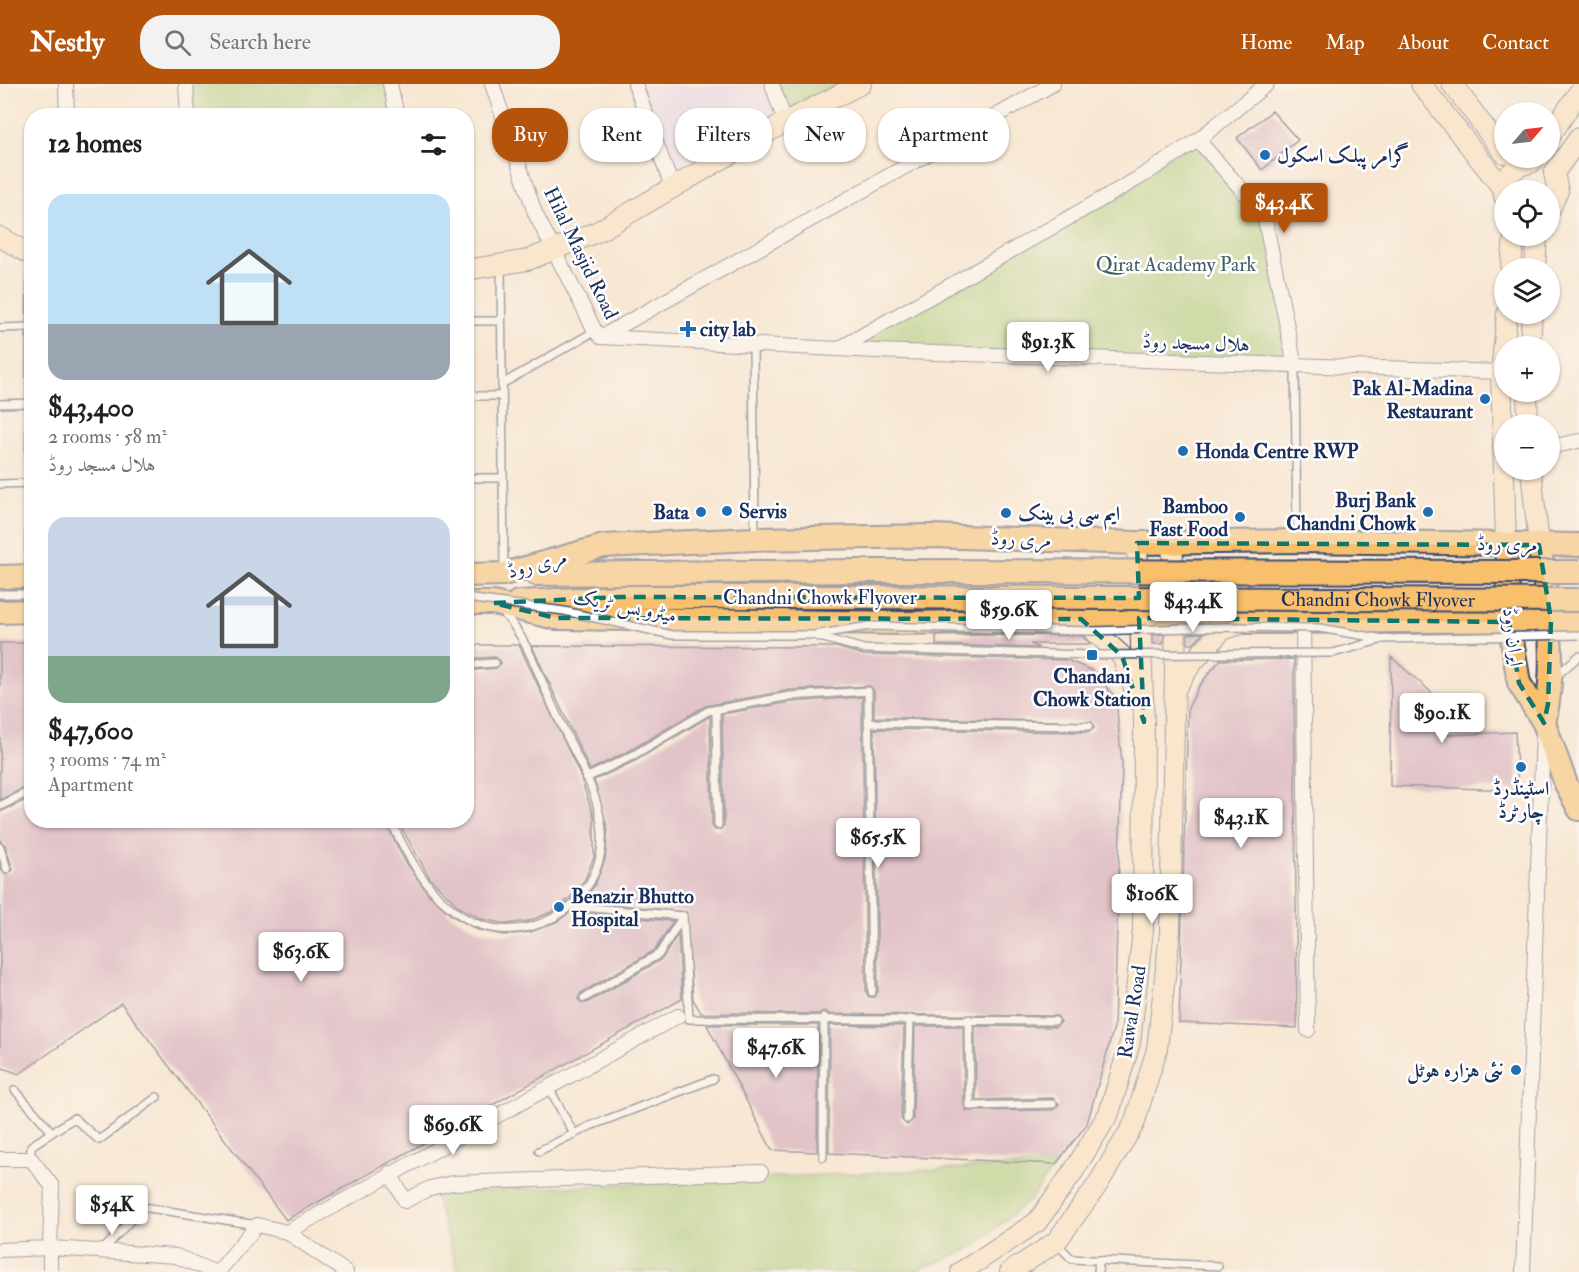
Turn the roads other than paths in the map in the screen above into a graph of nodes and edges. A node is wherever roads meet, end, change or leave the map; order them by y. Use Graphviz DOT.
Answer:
graph roads {
  1 [pos="66,84"];
  2 [pos="186,84"];
  3 [pos="390,84"];
  4 [pos="492,84"];
  5 [pos="635,84"];
  6 [pos="772,84"];
  7 [pos="861,84"];
  8 [pos="1053,84"];
  9 [pos="1266,84"];
  10 [pos="1421,84"];
  11 [pos="1452,84"];
  12 [pos="1579,92"];
  13 [pos="67,108"];
  14 [pos="188,108"];
  15 [pos="395,108"];
  16 [pos="812,108"];
  17 [pos="1560,121"];
  18 [pos="784,122"];
  19 [pos="1494,131"];
  20 [pos="1579,138"];
  21 [pos="1198,140"];
  22 [pos="1495,180"];
  23 [pos="1556,180"];
  24 [pos="672,187"];
  25 [pos="0,237"];
  26 [pos="24,251"];
  27 [pos="553,251"];
  28 [pos="501,265"];
  29 [pos="474,269"];
  30 [pos="474,321"];
  31 [pos="501,321"];
  32 [pos="24,327"];
  33 [pos="0,328"];
  34 [pos="598,334"];
  35 [pos="753,345"];
  36 [pos="842,347"];
  37 [pos="1295,366"];
  38 [pos="1494,372"];
  39 [pos="502,384"];
  40 [pos="502,396"];
  41 [pos="474,397"];
  42 [pos="1502,402"];
  43 [pos="24,403"];
  44 [pos="0,404"];
  45 [pos="1579,441"];
  46 [pos="1560,445"];
  47 [pos="474,478"];
  48 [pos="503,478"];
  49 [pos="1532,480"];
  50 [pos="24,483"];
  51 [pos="0,484"];
  52 [pos="755,539"];
  53 [pos="1297,541"];
  54 [pos="1137,543"];
  55 [pos="1172,543"];
  56 [pos="1506,544"];
  57 [pos="1539,544"];
  58 [pos="1579,545"];
  59 [pos="24,571"];
  60 [pos="1579,572"];
  61 [pos="474,574"];
  62 [pos="504,574"];
  63 [pos="0,576"];
  64 [pos="0,594"];
  65 [pos="24,594"];
  66 [pos="474,599"];
  67 [pos="1579,600"];
  68 [pos="474,603"];
  69 [pos="492,603"];
  70 [pos="24,611"];
  71 [pos="0,612"];
  72 [pos="1139,618"];
  73 [pos="1176,618"];
  74 [pos="1082,619"];
  75 [pos="1551,620"];
  76 [pos="1579,620"];
  77 [pos="1246,622"];
  78 [pos="1303,622"];
  79 [pos="1509,622"];
  80 [pos="814,635"];
  81 [pos="1579,635"];
  82 [pos="1384,639"];
  83 [pos="1579,656"];
  84 [pos="495,663"];
  85 [pos="474,664"];
  86 [pos="1549,683"];
  87 [pos="1174,689"];
  88 [pos="716,710"];
  89 [pos="1144,722"];
  90 [pos="868,723"];
  91 [pos="1544,723"];
  92 [pos="1089,726"];
  93 [pos="586,778"];
  94 [pos="24,794"];
  95 [pos="0,806"];
  96 [pos="1579,809"];
  97 [pos="718,825"];
  98 [pos="394,828"];
  99 [pos="0,847"];
  100 [pos="7,869"];
  101 [pos="571,906"];
  102 [pos="683,916"];
  103 [pos="872,993"];
  104 [pos="584,998"];
  105 [pos="678,1016"];
  106 [pos="824,1017"];
  107 [pos="910,1018"];
  108 [pos="969,1019"];
  109 [pos="1055,1021"];
  110 [pos="1308,1030"];
  111 [pos="713,1079"];
  112 [pos="548,1086"];
  113 [pos="15,1090"];
  114 [pos="157,1097"];
  115 [pos="1053,1104"];
  116 [pos="907,1119"];
  117 [pos="52,1132"];
  118 [pos="574,1134"];
  119 [pos="539,1152"];
  120 [pos="823,1156"];
  121 [pos="0,1159"];
  122 [pos="32,1159"];
  123 [pos="761,1172"];
  124 [pos="390,1173"];
  125 [pos="258,1225"];
  126 [pos="287,1232"];
  127 [pos="1056,1242"];
  128 [pos="50,1248"];
  129 [pos="0,1250"];
  130 [pos="102,1251"];
  131 [pos="1099,1260"];
  132 [pos="1218,1266"];
  133 [pos="50,1272"];
  134 [pos="216,1272"];
  135 [pos="346,1272"];
  136 [pos="961,1272"];
  137 [pos="1010,1272"];
  138 [pos="1098,1272"];
  139 [pos="1523,1272"];
  1 -- 13 [label="street"];
  2 -- 14 [label="street"];
  3 -- 15 [label="street"];
  4 -- 27 [label="street, Hilal Masjid Road"];
  5 -- 24 [label="street"];
  6 -- 18 [label="street"];
  7 -- 16 [label="main road"];
  8 -- 34 [label="street"];
  9 -- 21 [label="street"];
  10 -- 22 [label="main road"];
  11 -- 19 [label="main road"];
  12 -- 17 [label="main road"];
  18 -- 24 [label="main road"];
  20 -- 23 [label="main road"];
  21 -- 36 [label="street"];
  21 -- 37 [label="street"];
  24 -- 27 [label="main road"];
  25 -- 26 [label="main road"];
  27 -- 28 [label="main road"];
  27 -- 34 [label="street, Hilal Masjid Road"];
  28 -- 29 [label="main road"];
  28 -- 31 [label="lane"];
  30 -- 31 [label="lane"];
  31 -- 39 [label="lane"];
  32 -- 33 [label="lane"];
  34 -- 35 [label="street, ہلال مسجد روڈ"];
  34 -- 39 [label="lane"];
  35 -- 36 [label="street, ہلال مسجد روڈ"];
  35 -- 52 [label="lane"];
  36 -- 37 [label="street, ہلال مسجد روڈ"];
  37 -- 38 [label="street, ہلال مسجد روڈ"];
  37 -- 53 [label="lane"];
  39 -- 40 [label="lane"];
  40 -- 41 [label="lane"];
  40 -- 48 [label="lane"];
  42 -- 56 [label="main road"];
  43 -- 44 [label="lane"];
  45 -- 46 [label="street"];
  47 -- 48 [label="lane"];
  48 -- 62 [label="lane"];
  49 -- 57 [label="main road"];
  50 -- 51 [label="lane"];
  52 -- 54 [label="main road, مری روڈ"];
  52 -- 62 [label="main road, مری روڈ"];
  53 -- 55 [label="main road, مری روڈ"];
  53 -- 56 [label="main road, مری روڈ"];
  54 -- 55 [label="main road, مری روڈ"];
  54 -- 72 [label="main road, Rawal Road"];
  55 -- 73 [label="main road, Rawal Road"];
  56 -- 57 [label="main road, مری روڈ"];
  56 -- 79 [label="main road, ایران روڈ"];
  57 -- 58 [label="main road, مری روڈ"];
  57 -- 75 [label="main road, ایران روڈ"];
  59 -- 63 [label="main road"];
  60 -- 62 [label="main road, Chandni Chowk Flyover, bridge"];
  61 -- 62 [label="main road, مری روڈ"];
  64 -- 65 [label="lane"];
  66 -- 80 [label="lane, میٹرو بس ٹریک, bridge"];
  67 -- 69 [label="main road, Chandni Chowk Flyover, bridge"];
  68 -- 69 [label="main road, مری روڈ"];
  69 -- 74 [label="main road, مری روڈ"];
  69 -- 93 [label="lane"];
  70 -- 71 [label="main road"];
  72 -- 73 [label="main road, مری روڈ"];
  72 -- 74 [label="main road, مری روڈ"];
  72 -- 89 [label="main road, Rawal Road"];
  73 -- 77 [label="main road, مری روڈ"];
  73 -- 87 [label="main road, Rawal Road"];
  74 -- 89 [label="main road"];
  75 -- 76 [label="main road, مری روڈ"];
  75 -- 79 [label="main road, مری روڈ"];
  75 -- 86 [label="main road, ایران روڈ"];
  77 -- 78 [label="main road, مری روڈ"];
  77 -- 87 [label="main road"];
  78 -- 79 [label="main road, مری روڈ"];
  78 -- 110 [label="street"];
  79 -- 91 [label="main road, ایران روڈ"];
  80 -- 82 [label="lane, میٹرو بس ٹریک, bridge"];
  80 -- 82 [label="lane, میٹرو بس ٹریک, bridge"];
  81 -- 82 [label="lane, میٹرو بس ٹریک, bridge"];
  83 -- 86 [label="lane"];
  84 -- 85 [label="lane"];
  86 -- 91 [label="main road, ایران روڈ"];
  87 -- 127 [label="main road, Rawal Road"];
  88 -- 90 [label="lane"];
  88 -- 93 [label="lane"];
  88 -- 97 [label="lane"];
  89 -- 136 [label="main road, Rawal Road"];
  90 -- 92 [label="lane"];
  90 -- 103 [label="lane"];
  91 -- 96 [label="main road, ایران روڈ"];
  91 -- 139 [label="street"];
  93 -- 101 [label="lane"];
  94 -- 95 [label="lane"];
  98 -- 101 [label="lane"];
  99 -- 100 [label="lane"];
  101 -- 102 [label="lane"];
  102 -- 104 [label="lane"];
  102 -- 106 [label="lane"];
  105 -- 112 [label="street"];
  106 -- 107 [label="lane"];
  106 -- 120 [label="lane"];
  107 -- 108 [label="lane"];
  107 -- 116 [label="lane"];
  108 -- 109 [label="lane"];
  108 -- 115 [label="lane"];
  111 -- 118 [label="lane"];
  112 -- 118 [label="lane"];
  112 -- 124 [label="street"];
  113 -- 117 [label="lane"];
  114 -- 117 [label="lane"];
  117 -- 122 [label="lane"];
  118 -- 119 [label="lane"];
  121 -- 122 [label="street"];
  122 -- 128 [label="street"];
  123 -- 124 [label="street"];
  124 -- 126 [label="street"];
  125 -- 126 [label="street"];
  125 -- 130 [label="lane"];
  125 -- 134 [label="street"];
  126 -- 135 [label="street"];
  127 -- 131 [label="lane"];
  127 -- 137 [label="main road, Rawal Road"];
  128 -- 129 [label="street"];
  128 -- 130 [label="street"];
  128 -- 133 [label="street"];
  130 -- 134 [label="street"];
  131 -- 132 [label="lane"];
  131 -- 138 [label="lane"];
}
